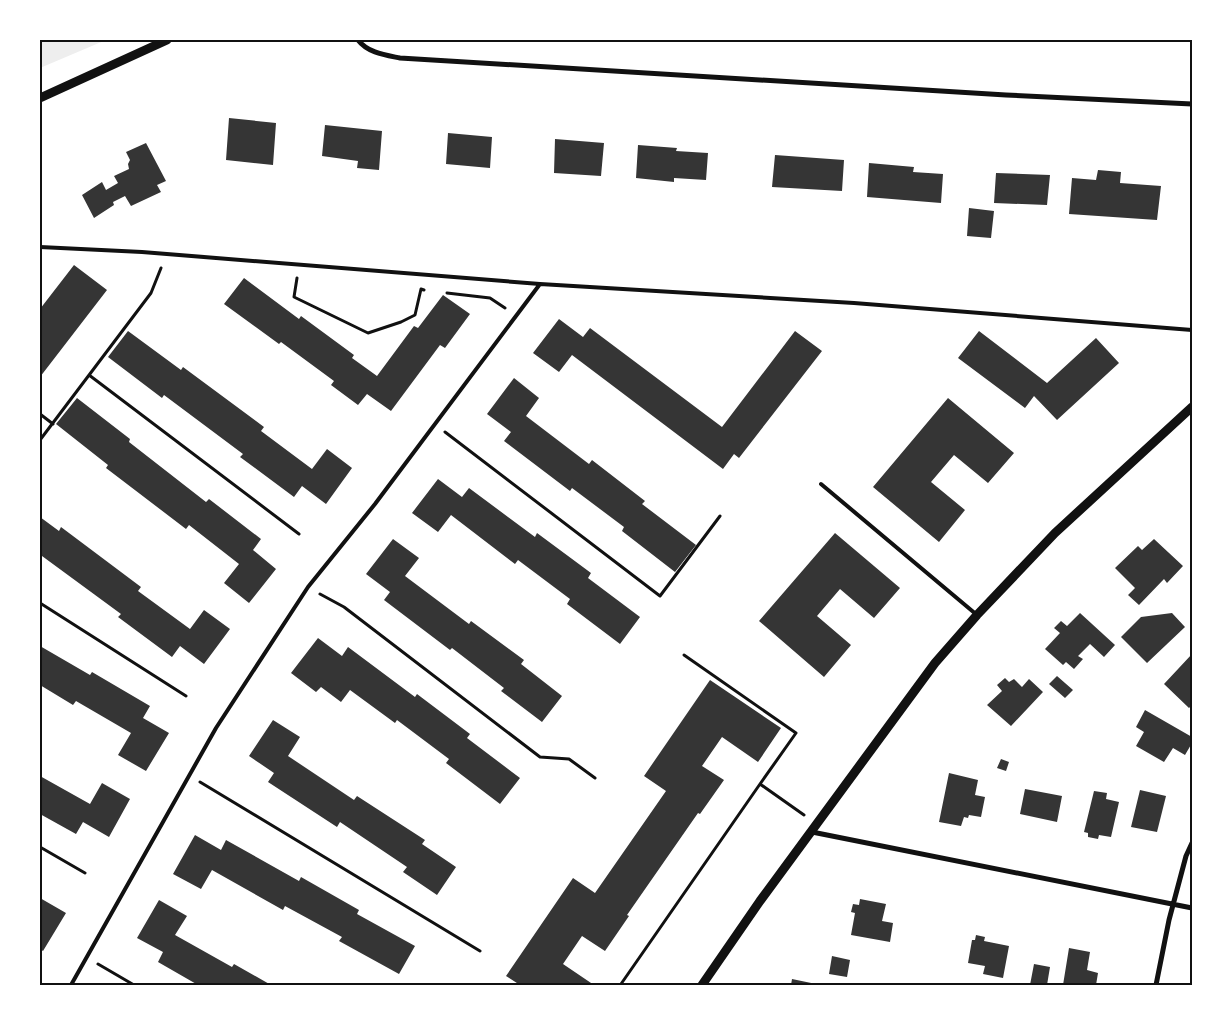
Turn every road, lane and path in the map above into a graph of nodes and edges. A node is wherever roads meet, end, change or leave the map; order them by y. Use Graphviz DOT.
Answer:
graph roads {
  1 [pos="168,40"];
  2 [pos="358,40"];
  3 [pos="40,98"];
  4 [pos="1192,104"];
  5 [pos="40,246"];
  6 [pos="162,265"];
  7 [pos="288,278"];
  8 [pos="540,284"];
  9 [pos="431,291"];
  10 [pos="441,292"];
  11 [pos="517,315"];
  12 [pos="1192,330"];
  13 [pos="89,375"];
  14 [pos="1192,406"];
  15 [pos="40,414"];
  16 [pos="53,424"];
  17 [pos="435,424"];
  18 [pos="40,440"];
  19 [pos="821,484"];
  20 [pos="720,516"];
  21 [pos="299,534"];
  22 [pos="308,587"];
  23 [pos="40,603"];
  24 [pos="977,615"];
  25 [pos="684,655"];
  26 [pos="186,696"];
  27 [pos="189,776"];
  28 [pos="595,778"];
  29 [pos="760,784"];
  30 [pos="814,828"];
  31 [pos="1192,843"];
  32 [pos="40,846"];
  33 [pos="85,873"];
  34 [pos="1174,904"];
  35 [pos="1192,908"];
  36 [pos="480,952"];
  37 [pos="87,957"];
  38 [pos="71,985"];
  39 [pos="134,985"];
  40 [pos="623,985"];
  41 [pos="702,985"];
  42 [pos="1156,985"];
  1 -- 3 [label="street"];
  2 -- 4 [label="street"];
  5 -- 8 [label="lane"];
  6 -- 13 [label="path"];
  7 -- 9 [label="path"];
  8 -- 11 [label="lane"];
  8 -- 12 [label="lane"];
  10 -- 11 [label="path"];
  11 -- 17 [label="lane"];
  13 -- 16 [label="path"];
  13 -- 21 [label="path"];
  14 -- 24 [label="street"];
  15 -- 16 [label="path"];
  16 -- 18 [label="path"];
  17 -- 20 [label="path"];
  17 -- 22 [label="lane"];
  19 -- 24 [label="lane"];
  22 -- 27 [label="lane"];
  22 -- 28 [label="path"];
  23 -- 26 [label="path"];
  24 -- 30 [label="street"];
  25 -- 29 [label="path"];
  27 -- 36 [label="path"];
  27 -- 37 [label="lane"];
  29 -- 30 [label="path"];
  29 -- 40 [label="path"];
  30 -- 34 [label="street"];
  30 -- 41 [label="street"];
  31 -- 34 [label="street"];
  32 -- 33 [label="path"];
  34 -- 35 [label="street"];
  34 -- 42 [label="street"];
  37 -- 38 [label="lane"];
  37 -- 39 [label="path"];
}
